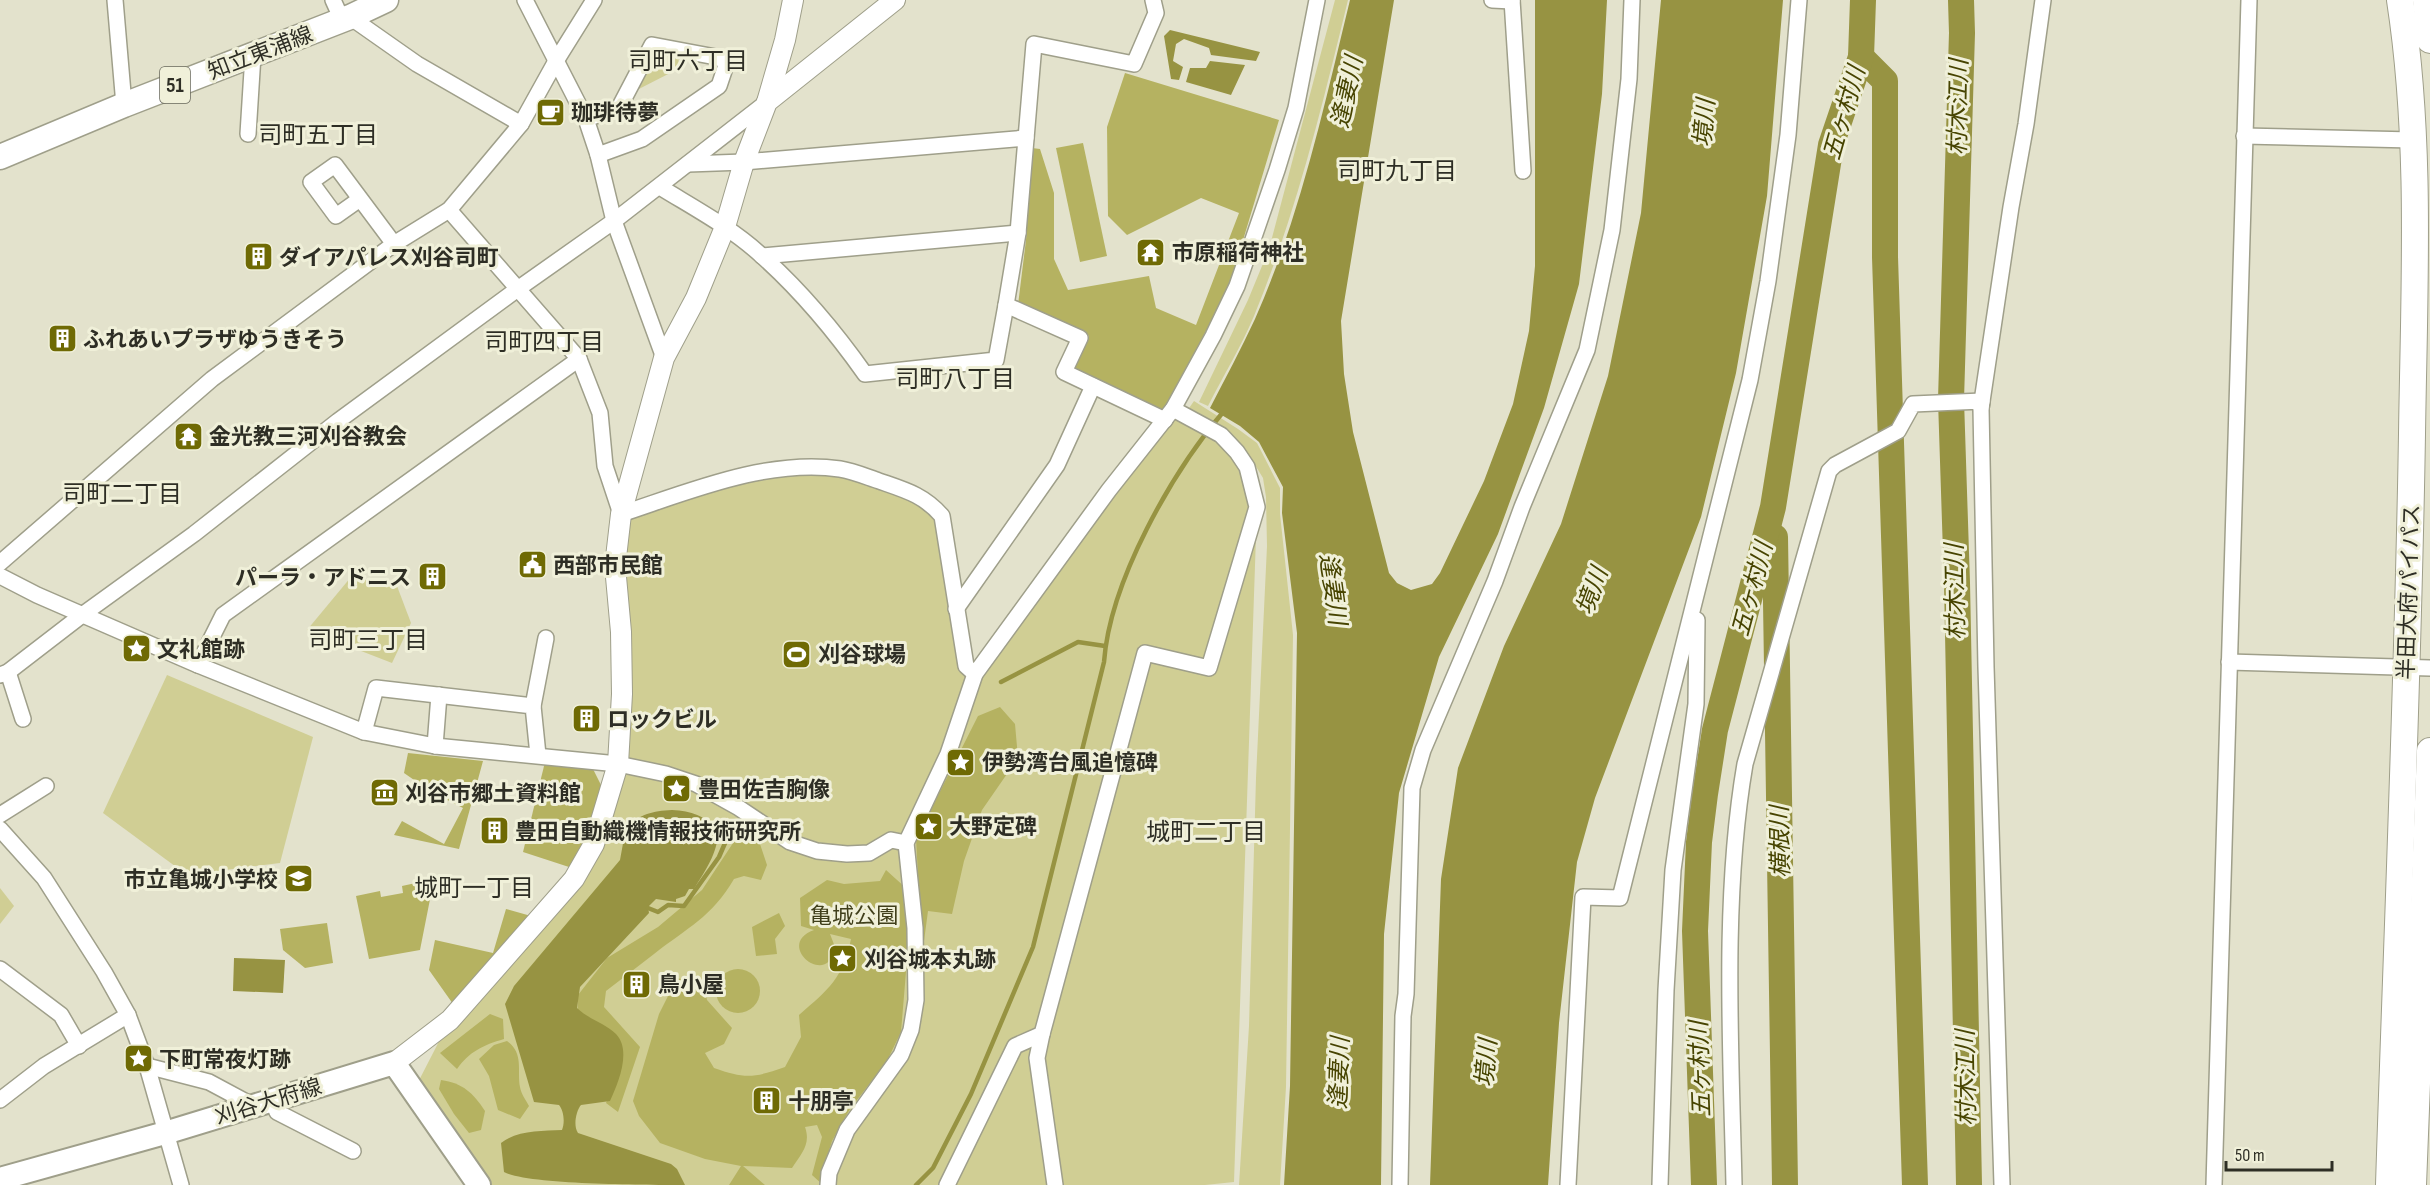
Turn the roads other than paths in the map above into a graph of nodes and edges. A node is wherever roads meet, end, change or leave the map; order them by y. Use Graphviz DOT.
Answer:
graph roads {
  1 [pos="115,0"];
  2 [pos="386,0"];
  3 [pos="525,0"];
  4 [pos="594,0"];
  5 [pos="793,0"];
  6 [pos="895,0"];
  7 [pos="1153,0"];
  8 [pos="1317,0"];
  9 [pos="1492,0"];
  10 [pos="1512,0"];
  11 [pos="1632,0"];
  12 [pos="1799,0"];
  13 [pos="2043,0"];
  14 [pos="2249,0"];
  15 [pos="2400,0"];
  16 [pos="2426,0"];
  17 [pos="342,12"];
  18 [pos="2430,40"];
  19 [pos="253,55"];
  20 [pos="556,61"];
  21 [pos="767,102"];
  22 [pos="124,105"];
  23 [pos="586,119"];
  24 [pos="521,124"];
  25 [pos="248,134"];
  26 [pos="2244,136"];
  27 [pos="1026,138"];
  28 [pos="2412,140"];
  29 [pos="598,155"];
  30 [pos="0,157"];
  31 [pos="744,162"];
  32 [pos="688,164"];
  33 [pos="1523,171"];
  34 [pos="660,187"];
  35 [pos="360,199"];
  36 [pos="449,210"];
  37 [pos="614,221"];
  38 [pos="725,227"];
  39 [pos="1018,233"];
  40 [pos="394,244"];
  41 [pos="762,256"];
  42 [pos="519,288"];
  43 [pos="1006,305"];
  44 [pos="664,358"];
  45 [pos="579,359"];
  46 [pos="1093,386"];
  47 [pos="1982,408"];
  48 [pos="1169,414"];
  49 [pos="621,514"];
  50 [pos="0,563"];
  51 [pos="0,576"];
  52 [pos="1697,595"];
  53 [pos="956,609"];
  54 [pos="82,615"];
  55 [pos="546,638"];
  56 [pos="2229,662"];
  57 [pos="198,665"];
  58 [pos="2418,667"];
  59 [pos="4,674"];
  60 [pos="975,674"];
  61 [pos="439,695"];
  62 [pos="533,705"];
  63 [pos="23,719"];
  64 [pos="364,732"];
  65 [pos="435,746"];
  66 [pos="2430,751"];
  67 [pos="538,755"];
  68 [pos="618,764"];
  69 [pos="46,786"];
  70 [pos="0,814"];
  71 [pos="0,830"];
  72 [pos="906,843"];
  73 [pos="0,969"];
  74 [pos="128,1015"];
  75 [pos="1042,1034"];
  76 [pos="79,1046"];
  77 [pos="394,1063"];
  78 [pos="147,1066"];
  79 [pos="0,1100"];
  80 [pos="262,1102"];
  81 [pos="165,1133"];
  82 [pos="353,1151"];
  83 [pos="0,1179"];
  84 [pos="181,1185"];
  85 [pos="479,1185"];
  86 [pos="828,1185"];
  87 [pos="946,1185"];
  88 [pos="1055,1185"];
  89 [pos="1400,1185"];
  90 [pos="1568,1185"];
  91 [pos="1660,1185"];
  92 [pos="1734,1185"];
  93 [pos="2002,1185"];
  94 [pos="2214,1185"];
  95 [pos="2389,1185"];
  96 [pos="2413,1185"];
  1 -- 22 [label="street"];
  2 -- 17 [label="main road, 知立東浦線 / 51"];
  3 -- 20 [label="street"];
  4 -- 20 [label="street"];
  5 -- 21 [label="street"];
  6 -- 21 [label="street"];
  7 -- 27 [label="street"];
  8 -- 48 [label="street"];
  9 -- 10 [label="street"];
  10 -- 33 [label="street"];
  11 -- 89 [label="street"];
  12 -- 52 [label="street"];
  13 -- 47 [label="street"];
  14 -- 26 [label="street"];
  15 -- 28 [label="highway, 半田大府パイパス"];
  16 -- 18 [label="highway"];
  17 -- 19 [label="main road, 知立東浦線 / 51"];
  17 -- 24 [label="street"];
  19 -- 22 [label="main road, 知立東浦線 / 51"];
  19 -- 25 [label="street"];
  20 -- 23 [label="street"];
  20 -- 24 [label="street"];
  21 -- 31 [label="street"];
  21 -- 32 [label="street"];
  22 -- 30 [label="main road, 知立東浦線 / 51"];
  23 -- 29 [label="street"];
  23 -- 29 [label="street"];
  24 -- 36 [label="street"];
  26 -- 28 [label="street"];
  26 -- 56 [label="street"];
  27 -- 31 [label="street"];
  27 -- 39 [label="street"];
  28 -- 58 [label="highway, 半田大府パイパス"];
  29 -- 37 [label="street"];
  31 -- 32 [label="street"];
  31 -- 38 [label="street"];
  32 -- 34 [label="street"];
  34 -- 37 [label="street"];
  34 -- 38 [label="street"];
  35 -- 40 [label="street"];
  36 -- 40 [label="street"];
  36 -- 42 [label="street"];
  37 -- 42 [label="street"];
  37 -- 44 [label="street"];
  38 -- 41 [label="street"];
  38 -- 44 [label="street"];
  39 -- 41 [label="street"];
  39 -- 43 [label="street"];
  40 -- 50 [label="street"];
  41 -- 43 [label="street"];
  42 -- 45 [label="street"];
  42 -- 54 [label="street"];
  43 -- 46 [label="street"];
  44 -- 49 [label="street"];
  45 -- 49 [label="street"];
  45 -- 57 [label="street"];
  46 -- 48 [label="street"];
  46 -- 53 [label="street"];
  47 -- 92 [label="street"];
  47 -- 93 [label="street"];
  48 -- 60 [label="street"];
  48 -- 75 [label="street"];
  49 -- 53 [label="street"];
  49 -- 68 [label="street"];
  51 -- 54 [label="street"];
  52 -- 90 [label="street"];
  52 -- 91 [label="street"];
  53 -- 60 [label="street"];
  54 -- 57 [label="street"];
  54 -- 59 [label="street"];
  55 -- 62 [label="street"];
  56 -- 58 [label="street"];
  56 -- 94 [label="street"];
  57 -- 64 [label="street"];
  58 -- 95 [label="highway, 半田大府パイパス"];
  59 -- 63 [label="street"];
  60 -- 72 [label="street"];
  61 -- 62 [label="street"];
  61 -- 64 [label="street"];
  61 -- 65 [label="street"];
  62 -- 67 [label="street"];
  64 -- 65 [label="street"];
  65 -- 67 [label="street"];
  66 -- 96 [label="highway"];
  67 -- 68 [label="street"];
  68 -- 72 [label="street"];
  68 -- 77 [label="street"];
  69 -- 70 [label="street"];
  71 -- 74 [label="street"];
  72 -- 86 [label="street"];
  73 -- 76 [label="street"];
  74 -- 76 [label="street"];
  74 -- 78 [label="street"];
  75 -- 87 [label="street"];
  75 -- 88 [label="street"];
  76 -- 79 [label="street"];
  77 -- 80 [label="main road, 刈谷大府線"];
  77 -- 85 [label="main road"];
  78 -- 80 [label="street"];
  78 -- 81 [label="street"];
  80 -- 81 [label="main road, 刈谷大府線"];
  80 -- 82 [label="street"];
  81 -- 83 [label="main road, 刈谷大府線"];
  81 -- 84 [label="street"];
}
